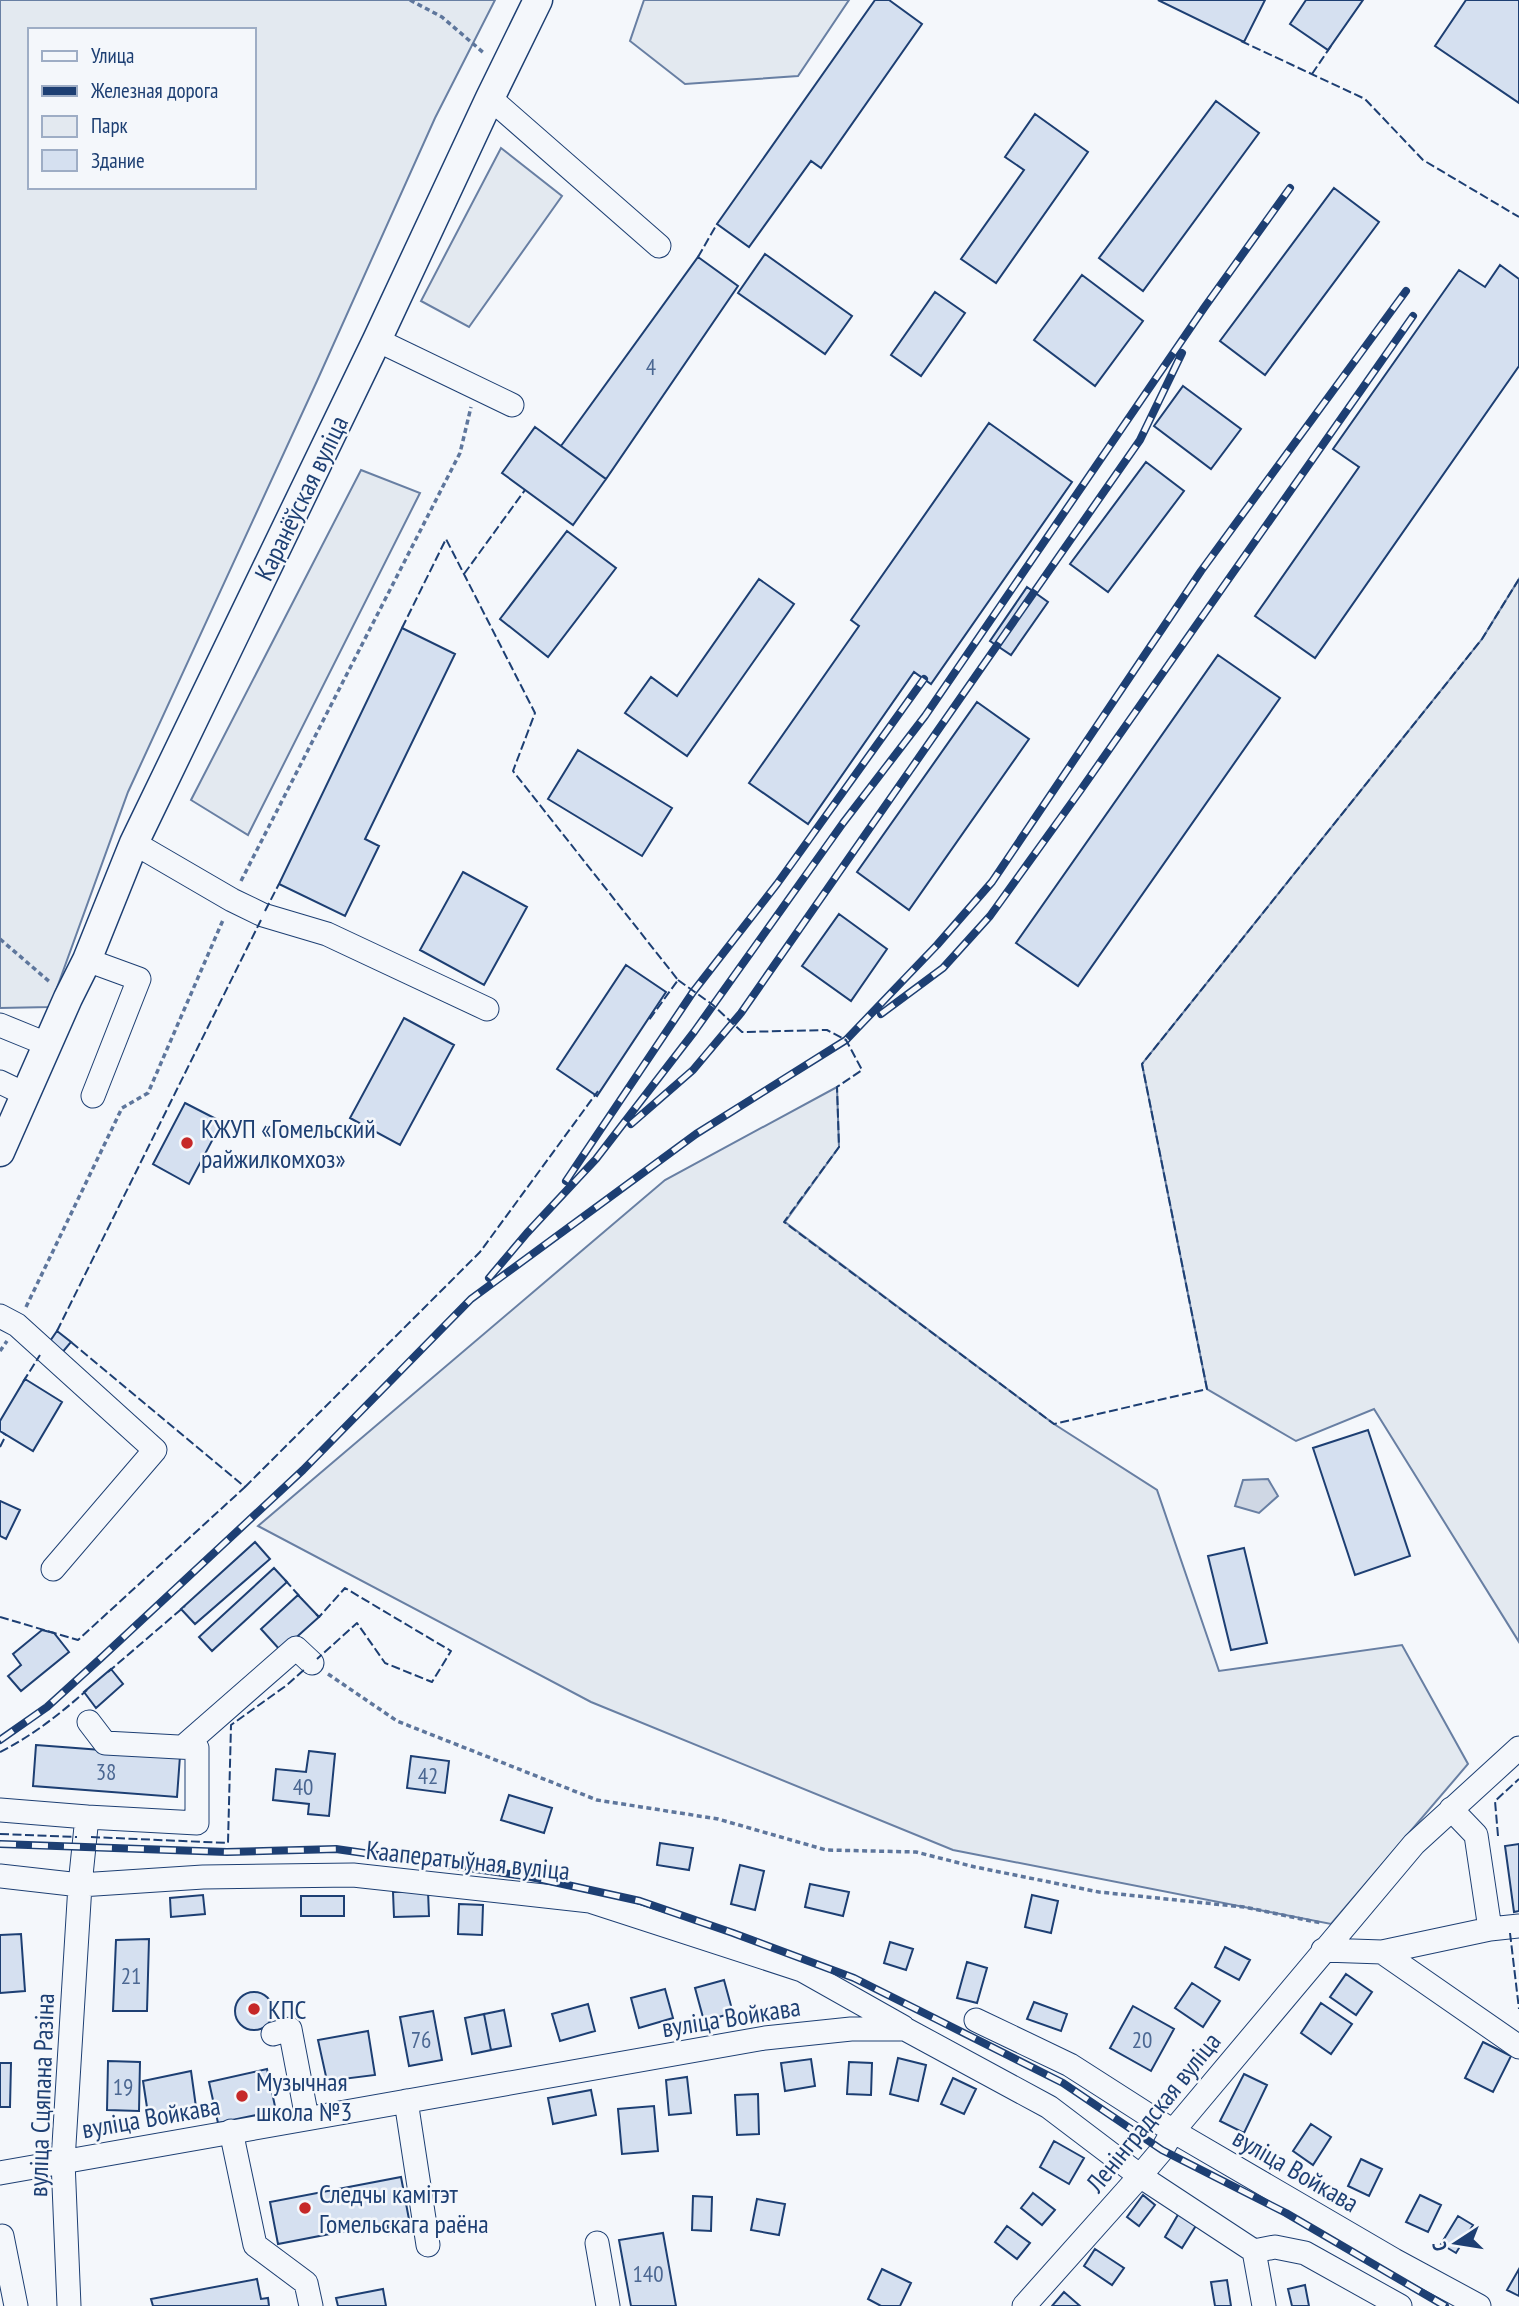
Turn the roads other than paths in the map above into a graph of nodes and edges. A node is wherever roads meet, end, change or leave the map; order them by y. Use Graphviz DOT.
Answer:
graph roads {
  1 [pos="538,0"];
  2 [pos="490,98"];
  3 [pos="659,246"];
  4 [pos="377,340"];
  5 [pos="512,405"];
  6 [pos="134,843"];
  7 [pos="88,960"];
  8 [pos="487,1009"];
  9 [pos="0,1024"];
  10 [pos="48,1045"];
  11 [pos="0,1083"];
  12 [pos="27,1095"];
  13 [pos="93,1096"];
  14 [pos="0,1152"];
  15 [pos="9,1320"];
  16 [pos="53,1569"];
  17 [pos="312,1663"];
  18 [pos="89,1722"];
  19 [pos="183,1747"];
  20 [pos="1519,1748"];
  21 [pos="1451,1809"];
  22 [pos="0,1810"];
  23 [pos="87,1817"];
  24 [pos="0,1876"];
  25 [pos="80,1885"];
  26 [pos="1519,1926"];
  27 [pos="1490,1929"];
  28 [pos="1323,1950"];
  29 [pos="1389,1951"];
  30 [pos="976,2021"];
  31 [pos="905,2029"];
  32 [pos="273,2034"];
  33 [pos="1519,2048"];
  34 [pos="406,2101"];
  35 [pos="307,2118"];
  36 [pos="232,2131"];
  37 [pos="1173,2131"];
  38 [pos="62,2161"];
  39 [pos="0,2173"];
  40 [pos="1140,2176"];
  41 [pos="2,2236"];
  42 [pos="597,2244"];
  43 [pos="428,2245"];
  44 [pos="1254,2251"];
  45 [pos="16,2306"];
  46 [pos="69,2306"];
  47 [pos="311,2306"];
  48 [pos="608,2306"];
  49 [pos="1024,2306"];
  50 [pos="1264,2306"];
  51 [pos="1400,2306"];
  52 [pos="1479,2306"];
  1 -- 2 [label="main road, Каранёўская вуліца"];
  2 -- 3 [label="street"];
  2 -- 4 [label="main road, Каранёўская вуліца"];
  4 -- 5 [label="street"];
  4 -- 6 [label="main road, Каранёўская вуліца"];
  6 -- 7 [label="main road, Каранёўская вуліца"];
  6 -- 8 [label="street"];
  7 -- 10 [label="main road, Каранёўская вуліца"];
  7 -- 13 [label="street"];
  9 -- 10 [label="street"];
  10 -- 12 [label="main road, Каранёўская вуліца"];
  11 -- 12 [label="street"];
  12 -- 14 [label="main road, Каранёўская вуліца"];
  15 -- 16 [label="street"];
  17 -- 19 [label="street"];
  18 -- 19 [label="street"];
  19 -- 23 [label="street"];
  20 -- 21 [label="street, Ленінградская вуліца"];
  21 -- 27 [label="street"];
  21 -- 28 [label="street, Ленінградская вуліца"];
  22 -- 23 [label="street"];
  23 -- 25 [label="street, вуліца Сцяпана Разіна"];
  24 -- 25 [label="street, Кааператыўная вуліца"];
  25 -- 31 [label="street, Кааператыўная вуліца"];
  25 -- 38 [label="street, вуліца Сцяпана Разіна"];
  26 -- 27 [label="street"];
  27 -- 29 [label="street"];
  28 -- 29 [label="street"];
  28 -- 37 [label="street, Ленінградская вуліца"];
  29 -- 33 [label="street"];
  30 -- 37 [label="street, вуліца Войкава"];
  31 -- 34 [label="street, вуліца Войкава"];
  31 -- 40 [label="street, вуліца Войкава"];
  32 -- 35 [label="street"];
  34 -- 35 [label="street, вуліца Войкава"];
  34 -- 43 [label="street"];
  35 -- 36 [label="street, вуліца Войкава"];
  36 -- 38 [label="street, вуліца Войкава"];
  36 -- 47 [label="street"];
  37 -- 40 [label="street, Ленінградская вуліца"];
  37 -- 52 [label="street, вуліца Войкава"];
  38 -- 39 [label="street, вуліца Войкава"];
  38 -- 46 [label="street, вуліца Сцяпана Разіна"];
  40 -- 44 [label="street, вуліца Войкава"];
  40 -- 49 [label="street, Ленінградская вуліца"];
  41 -- 45 [label="street"];
  42 -- 48 [label="street"];
  44 -- 50 [label="street"];
  44 -- 51 [label="street"];
}
